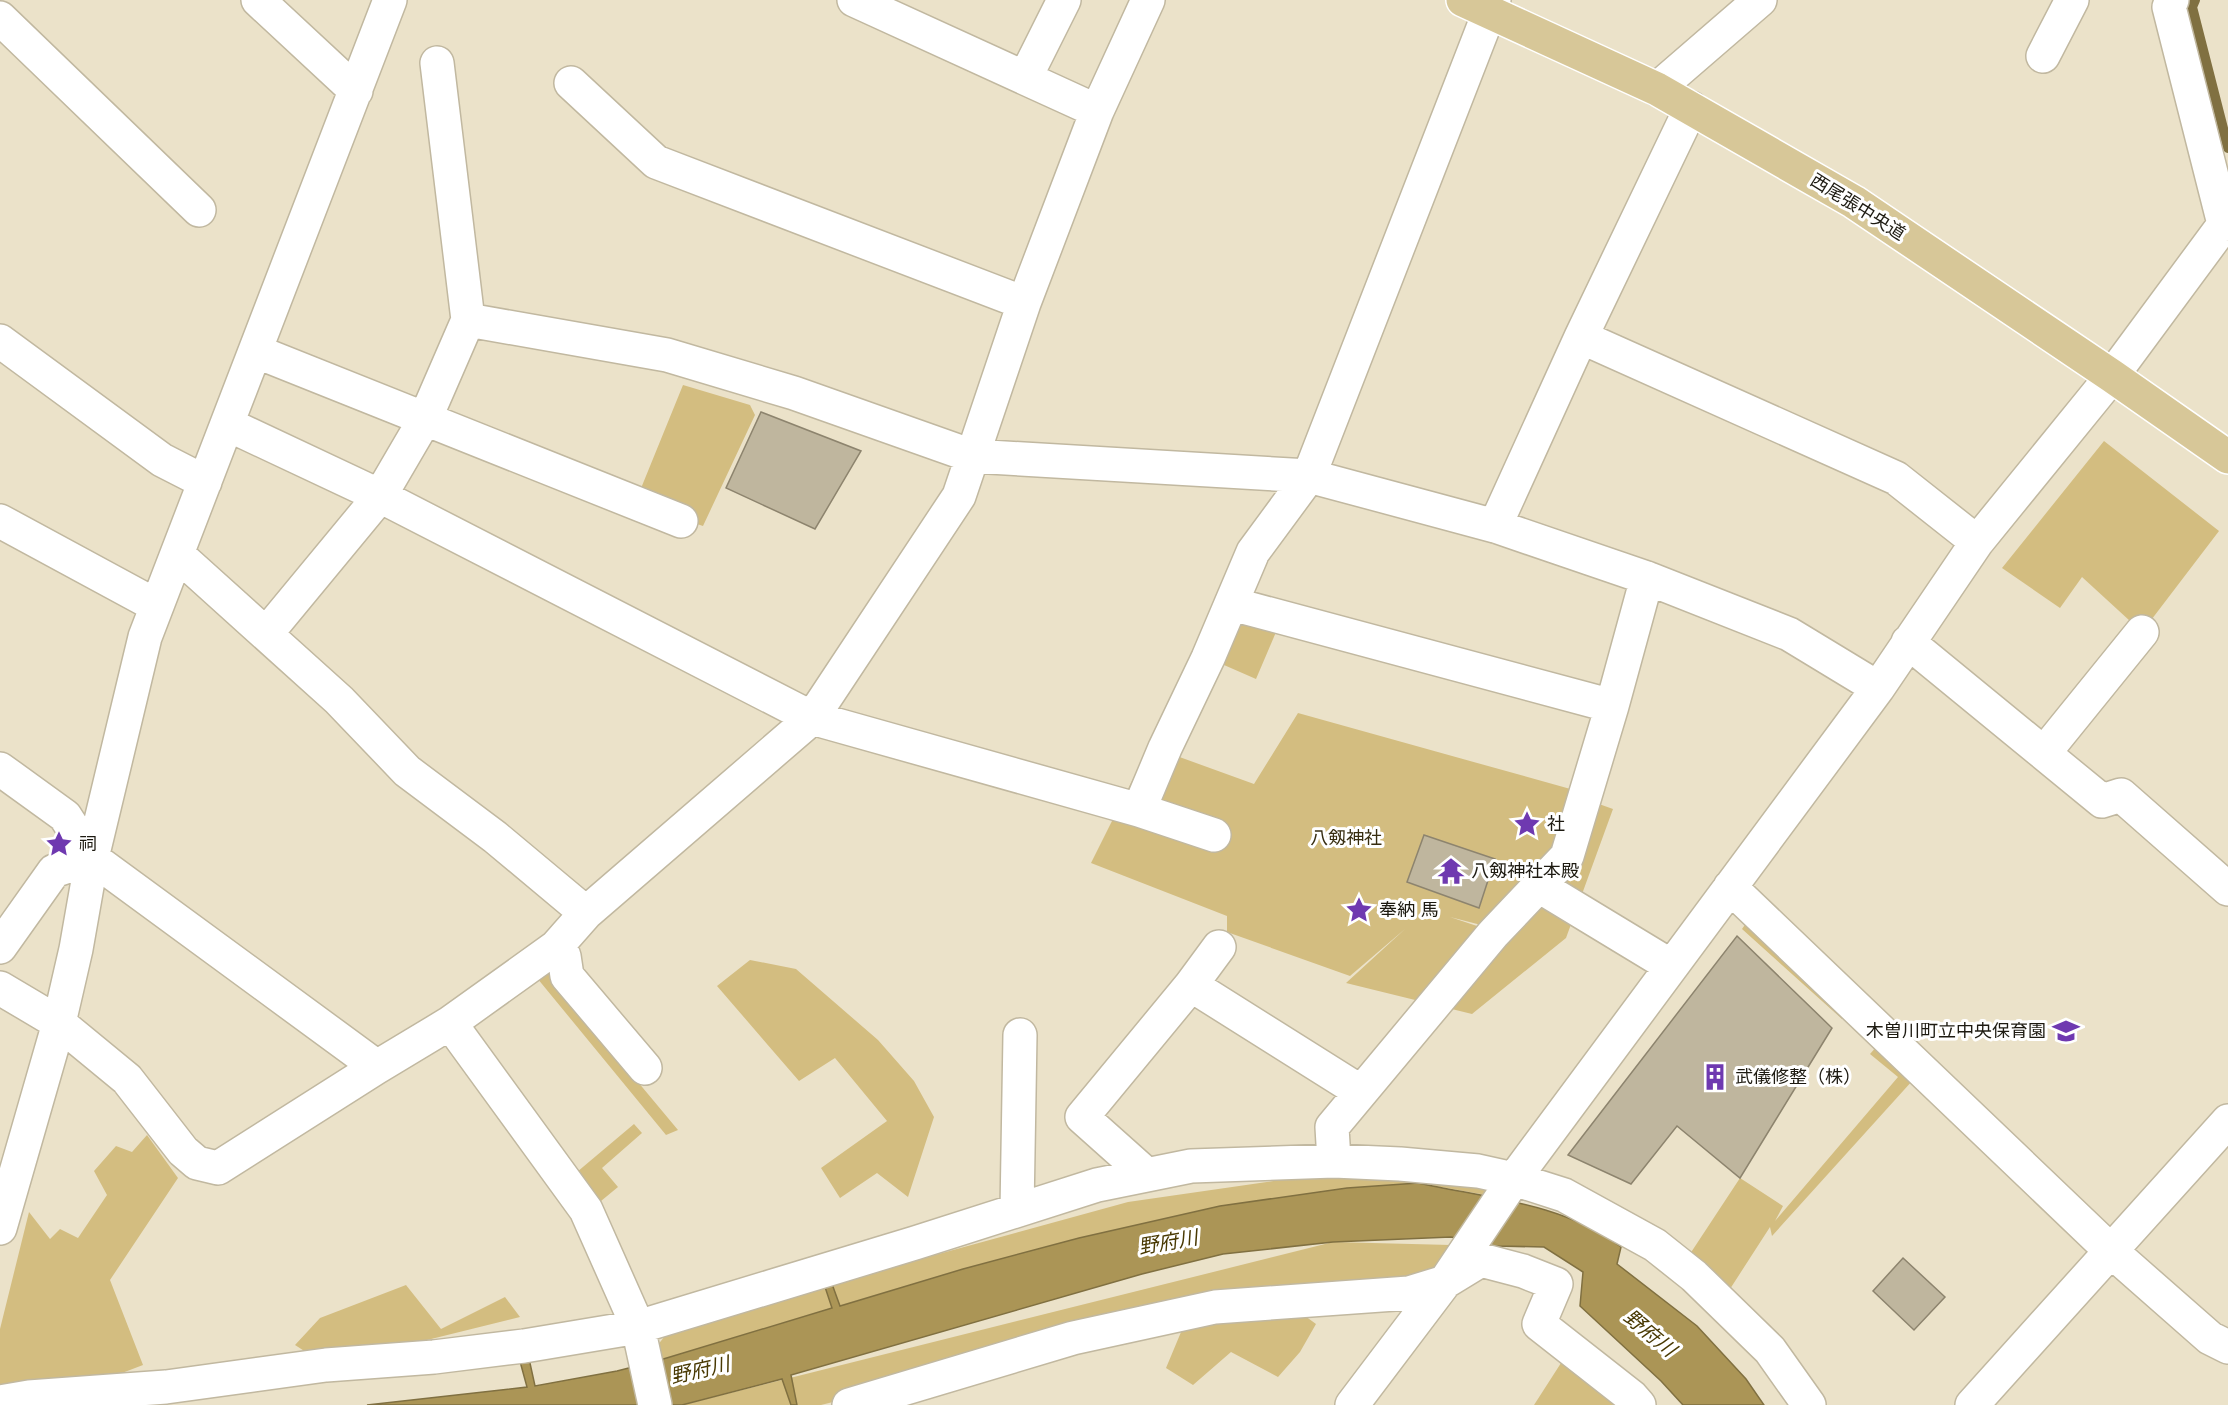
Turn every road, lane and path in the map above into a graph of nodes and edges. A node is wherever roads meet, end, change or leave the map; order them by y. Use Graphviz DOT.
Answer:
graph roads {
  1 [pos="258,0"];
  2 [pos="390,0"];
  3 [pos="854,0"];
  4 [pos="1064,0"];
  5 [pos="1148,0"];
  6 [pos="1760,0"];
  7 [pos="2072,0"];
  8 [pos="2172,0"];
  9 [pos="1482,4"];
  10 [pos="0,18"];
  11 [pos="2043,56"];
  12 [pos="437,63"];
  13 [pos="1025,78"];
  14 [pos="571,83"];
  15 [pos="1657,89"];
  16 [pos="356,91"];
  17 [pos="1691,108"];
  18 [pos="1097,111"];
  19 [pos="199,210"];
  20 [pos="2226,221"];
  21 [pos="1024,303"];
  22 [pos="468,320"];
  23 [pos="1581,337"];
  24 [pos="0,341"];
  25 [pos="255,351"];
  26 [pos="2112,376"];
  27 [pos="425,419"];
  28 [pos="227,424"];
  29 [pos="972,456"];
  30 [pos="2228,457"];
  31 [pos="1309,476"];
  32 [pos="205,482"];
  33 [pos="380,496"];
  34 [pos="0,520"];
  35 [pos="681,521"];
  36 [pos="1496,526"];
  37 [pos="1977,542"];
  38 [pos="177,554"];
  39 [pos="1647,578"];
  40 [pos="1232,604"];
  41 [pos="157,606"];
  42 [pos="2142,632"];
  43 [pos="266,633"];
  44 [pos="1908,642"];
  45 [pos="1878,688"];
  46 [pos="1612,706"];
  47 [pos="812,718"];
  48 [pos="2044,753"];
  49 [pos="0,769"];
  50 [pos="1139,810"];
  51 [pos="1214,835"];
  52 [pos="92,858"];
  53 [pos="1539,886"];
  54 [pos="1730,887"];
  55 [pos="2228,889"];
  56 [pos="586,913"];
  57 [pos="0,946"];
  58 [pos="556,947"];
  59 [pos="1219,947"];
  60 [pos="1671,966"];
  61 [pos="1191,985"];
  62 [pos="0,988"];
  63 [pos="59,1023"];
  64 [pos="450,1023"];
  65 [pos="1020,1035"];
  66 [pos="377,1067"];
  67 [pos="645,1068"];
  68 [pos="1361,1092"];
  69 [pos="2228,1121"];
  70 [pos="1334,1161"];
  71 [pos="1147,1175"];
  72 [pos="1511,1185"];
  73 [pos="1017,1210"];
  74 [pos="0,1228"];
  75 [pos="2111,1251"];
  76 [pos="1445,1282"];
  77 [pos="639,1330"];
  78 [pos="2228,1347"];
  79 [pos="1366,1400"];
  80 [pos="0,1402"];
  81 [pos="655,1405"];
  82 [pos="849,1405"];
  83 [pos="1639,1405"];
  84 [pos="1809,1405"];
  85 [pos="1972,1405"];
  1 -- 16 [label="street"];
  2 -- 16 [label="street"];
  3 -- 13 [label="street"];
  4 -- 13 [label="street"];
  5 -- 18 [label="street"];
  6 -- 15 [label="street"];
  7 -- 11 [label="street"];
  8 -- 20 [label="street"];
  9 -- 15 [label="main road, 西尾張中央道"];
  9 -- 31 [label="street"];
  10 -- 19 [label="street"];
  12 -- 22 [label="street"];
  13 -- 18 [label="street"];
  14 -- 21 [label="street"];
  15 -- 17 [label="main road, 西尾張中央道"];
  16 -- 25 [label="street"];
  17 -- 23 [label="street"];
  17 -- 26 [label="main road, 西尾張中央道"];
  18 -- 21 [label="street"];
  20 -- 26 [label="street"];
  21 -- 29 [label="street"];
  22 -- 27 [label="street"];
  22 -- 29 [label="street"];
  23 -- 36 [label="street"];
  23 -- 37 [label="street"];
  24 -- 32 [label="street"];
  25 -- 27 [label="street"];
  25 -- 28 [label="street"];
  26 -- 30 [label="main road, 西尾張中央道"];
  26 -- 37 [label="street"];
  27 -- 33 [label="street"];
  27 -- 35 [label="street"];
  28 -- 32 [label="street"];
  28 -- 33 [label="street"];
  29 -- 31 [label="street"];
  29 -- 47 [label="street"];
  31 -- 36 [label="street"];
  31 -- 40 [label="street"];
  32 -- 38 [label="street"];
  33 -- 43 [label="street"];
  33 -- 47 [label="street"];
  34 -- 41 [label="street"];
  36 -- 39 [label="street"];
  37 -- 44 [label="street"];
  38 -- 41 [label="street"];
  38 -- 43 [label="street"];
  39 -- 45 [label="street"];
  39 -- 46 [label="street"];
  40 -- 46 [label="street"];
  40 -- 50 [label="street"];
  41 -- 52 [label="street"];
  42 -- 48 [label="street"];
  43 -- 56 [label="street"];
  44 -- 45 [label="street"];
  44 -- 48 [label="street"];
  45 -- 54 [label="street"];
  46 -- 53 [label="street"];
  47 -- 50 [label="street"];
  47 -- 56 [label="street"];
  48 -- 55 [label="street"];
  49 -- 52 [label="street"];
  50 -- 51 [label="street"];
  52 -- 57 [label="street"];
  52 -- 63 [label="street"];
  52 -- 66 [label="street"];
  53 -- 60 [label="street"];
  53 -- 68 [label="street"];
  54 -- 60 [label="street"];
  54 -- 75 [label="street"];
  56 -- 58 [label="street"];
  58 -- 64 [label="street"];
  58 -- 67 [label="street"];
  59 -- 61 [label="street"];
  60 -- 72 [label="street"];
  61 -- 68 [label="street"];
  61 -- 71 [label="street"];
  62 -- 63 [label="street"];
  63 -- 66 [label="street"];
  63 -- 74 [label="street"];
  64 -- 66 [label="street"];
  64 -- 77 [label="street"];
  65 -- 73 [label="street"];
  68 -- 70 [label="street"];
  69 -- 75 [label="street"];
  70 -- 71 [label="street"];
  70 -- 72 [label="street"];
  71 -- 73 [label="street"];
  72 -- 76 [label="street"];
  72 -- 84 [label="street"];
  73 -- 77 [label="street"];
  75 -- 78 [label="street"];
  75 -- 85 [label="street"];
  76 -- 79 [label="street"];
  76 -- 82 [label="street"];
  76 -- 83 [label="street"];
  77 -- 80 [label="street"];
  77 -- 81 [label="street"];
}
